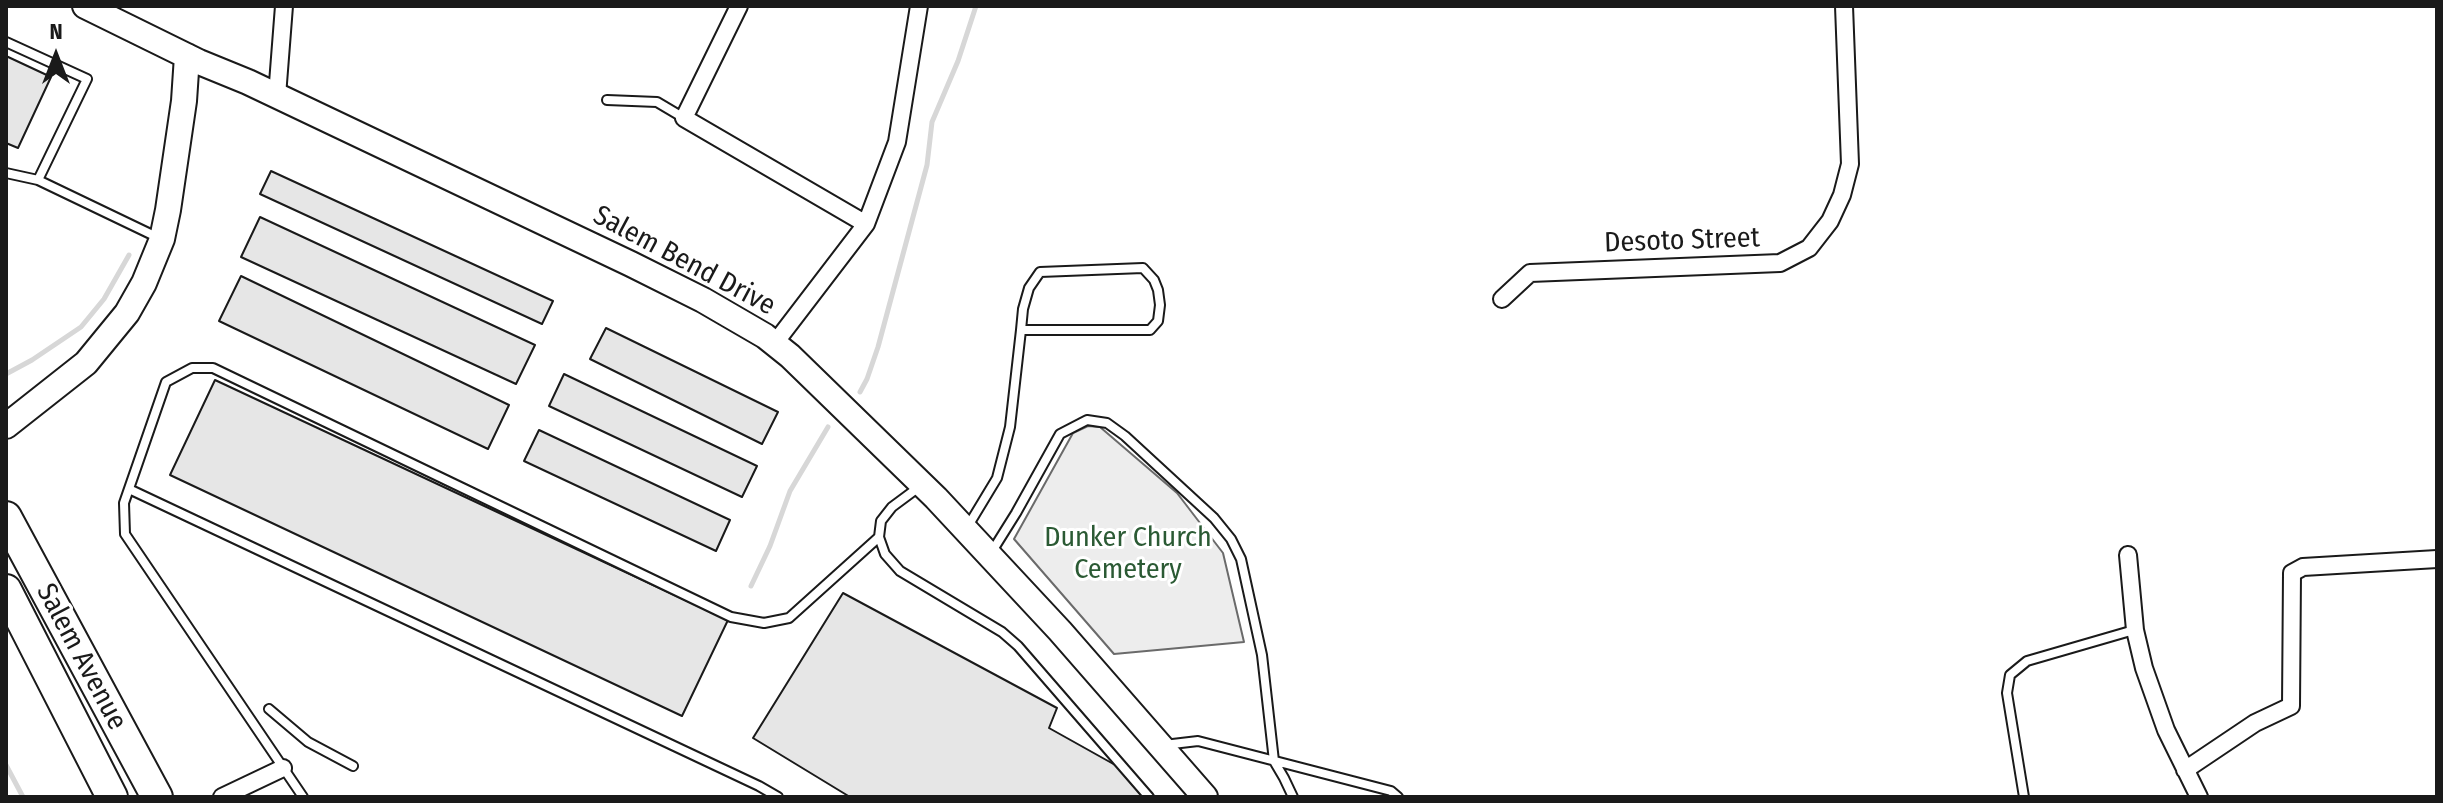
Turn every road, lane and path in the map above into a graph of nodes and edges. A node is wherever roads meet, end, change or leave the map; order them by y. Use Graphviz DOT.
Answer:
graph roads {
  1 [pos="85,6"];
  2 [pos="284,6"];
  3 [pos="739,6"];
  4 [pos="919,6"];
  5 [pos="1844,6"];
  6 [pos="6,42"];
  7 [pos="187,56"];
  8 [pos="277,96"];
  9 [pos="607,100"];
  10 [pos="684,118"];
  11 [pos="6,173"];
  12 [pos="38,180"];
  13 [pos="866,224"];
  14 [pos="162,239"];
  15 [pos="1502,299"];
  16 [pos="1021,330"];
  17 [pos="775,343"];
  18 [pos="6,426"];
  19 [pos="922,484"];
  20 [pos="129,489"];
  21 [pos="6,517"];
  22 [pos="965,530"];
  23 [pos="879,537"];
  24 [pos="2128,555"];
  25 [pos="989,556"];
  26 [pos="6,558"];
  27 [pos="2437,559"];
  28 [pos="6,590"];
  29 [pos="2135,630"];
  30 [pos="55,686"];
  31 [pos="101,695"];
  32 [pos="269,709"];
  33 [pos="1161,746"];
  34 [pos="1274,761"];
  35 [pos="353,766"];
  36 [pos="283,768"];
  37 [pos="2185,770"];
  38 [pos="112,797"];
  39 [pos="130,797"];
  40 [pos="157,797"];
  41 [pos="222,797"];
  42 [pos="303,797"];
  43 [pos="778,797"];
  44 [pos="1149,797"];
  45 [pos="1205,797"];
  46 [pos="1293,797"];
  47 [pos="1398,797"];
  48 [pos="2024,797"];
  49 [pos="2199,797"];
  1 -- 7 [label="street, Salem Bend Drive"];
  2 -- 8 [label="street"];
  3 -- 10 [label="street"];
  4 -- 13 [label="street"];
  5 -- 15 [label="street, Desoto Street"];
  6 -- 12 [label="lane"];
  7 -- 8 [label="street, Salem Bend Drive"];
  7 -- 14 [label="street"];
  8 -- 17 [label="street, Salem Bend Drive"];
  9 -- 10 [label="lane"];
  10 -- 13 [label="street"];
  11 -- 12 [label="lane"];
  12 -- 14 [label="lane"];
  13 -- 17 [label="street"];
  14 -- 18 [label="street"];
  16 -- 16 [label="lane"];
  16 -- 22 [label="lane"];
  17 -- 19 [label="street, Salem Bend Drive"];
  19 -- 22 [label="street, Salem Bend Drive"];
  19 -- 23 [label="lane"];
  20 -- 23 [label="lane"];
  20 -- 36 [label="lane"];
  20 -- 43 [label="lane"];
  21 -- 31 [label="highway, Salem Avenue"];
  22 -- 25 [label="street, Salem Bend Drive"];
  23 -- 44 [label="lane"];
  24 -- 29 [label="street"];
  25 -- 33 [label="street, Salem Bend Drive"];
  25 -- 34 [label="lane"];
  26 -- 31 [label="highway"];
  27 -- 37 [label="street"];
  28 -- 30 [label="highway, Salem Avenue"];
  29 -- 37 [label="street"];
  29 -- 48 [label="lane"];
  30 -- 38 [label="highway, Salem Avenue"];
  30 -- 39 [label="highway"];
  31 -- 40 [label="highway, Salem Avenue"];
  32 -- 35 [label="lane"];
  33 -- 34 [label="lane"];
  33 -- 45 [label="street, Salem Bend Drive"];
  34 -- 46 [label="lane"];
  34 -- 47 [label="lane"];
  36 -- 41 [label="street"];
  36 -- 42 [label="lane"];
  37 -- 49 [label="street"];
}
